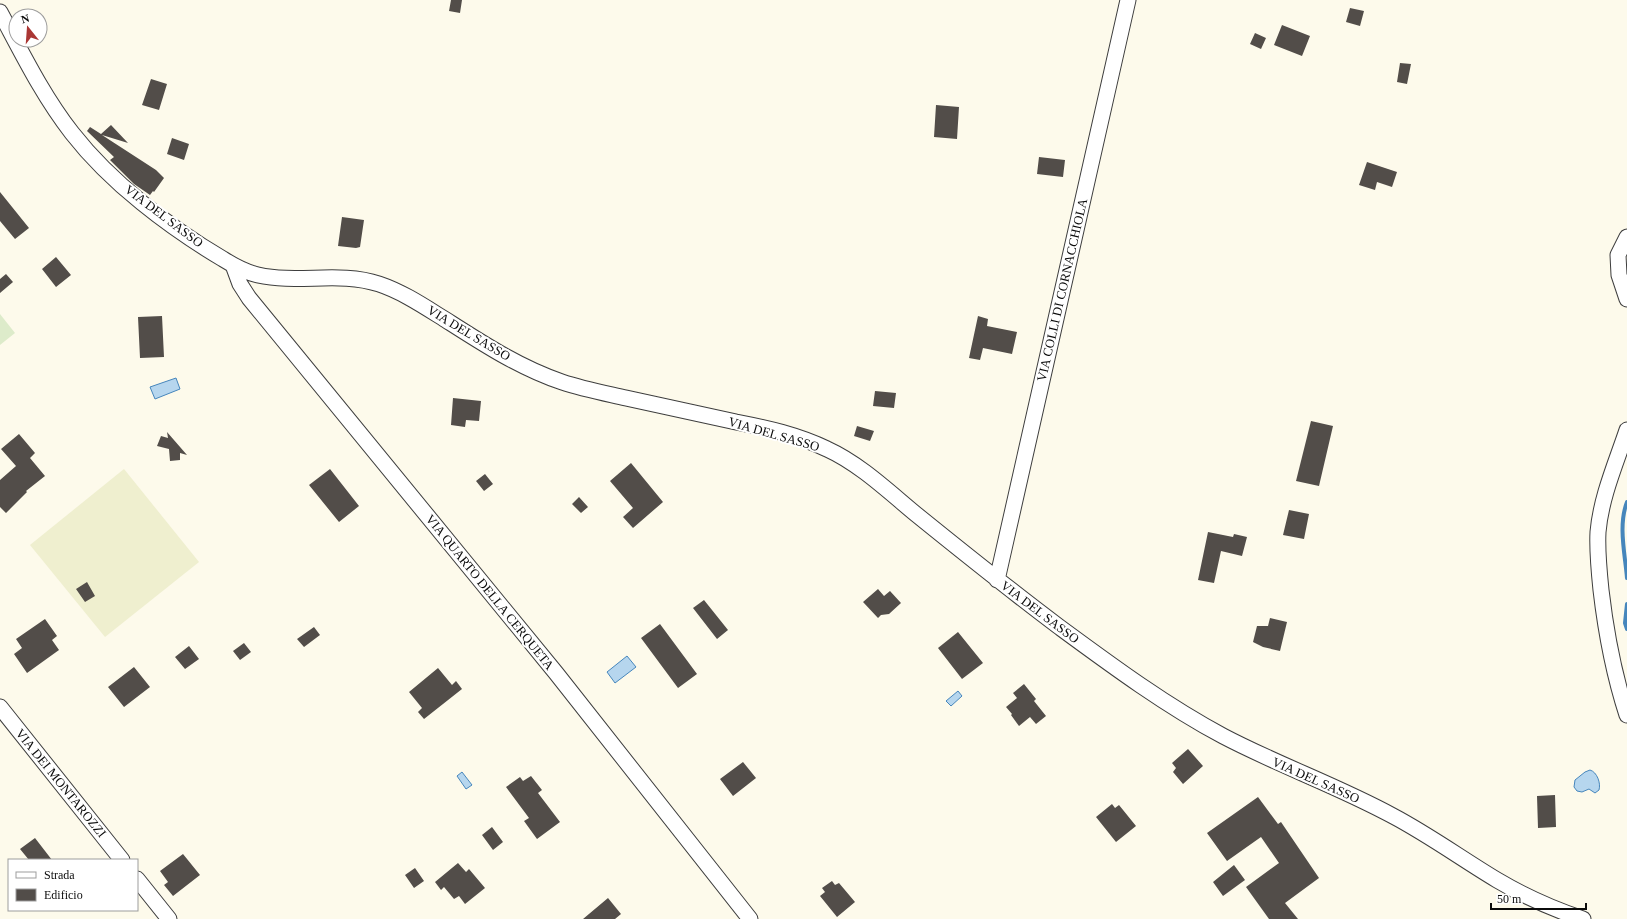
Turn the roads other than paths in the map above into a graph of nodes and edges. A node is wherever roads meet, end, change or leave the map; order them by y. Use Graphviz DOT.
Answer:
graph roads {
  1 [pos="1128,0"];
  2 [pos="0,12"];
  3 [pos="1627,237"];
  4 [pos="233,265"];
  5 [pos="1627,299"];
  6 [pos="1627,430"];
  7 [pos="997,580"];
  8 [pos="0,707"];
  9 [pos="1627,716"];
  10 [pos="121,859"];
  11 [pos="138,880"];
  12 [pos="169,919"];
  13 [pos="750,919"];
  14 [pos="1583,919"];
  1 -- 7 [label="street, VIA COLLI DI CORNACCHIOLA"];
  2 -- 4 [label="street, VIA DEL SASSO"];
  3 -- 5 [label="street"];
  4 -- 7 [label="street, VIA DEL SASSO"];
  4 -- 13 [label="street, VIA QUARTO DELLA CERQUETA"];
  6 -- 9 [label="street"];
  7 -- 14 [label="street, VIA DEL SASSO"];
  8 -- 10 [label="street, VIA DEI MONTAROZZI"];
  11 -- 12 [label="street"];
}
